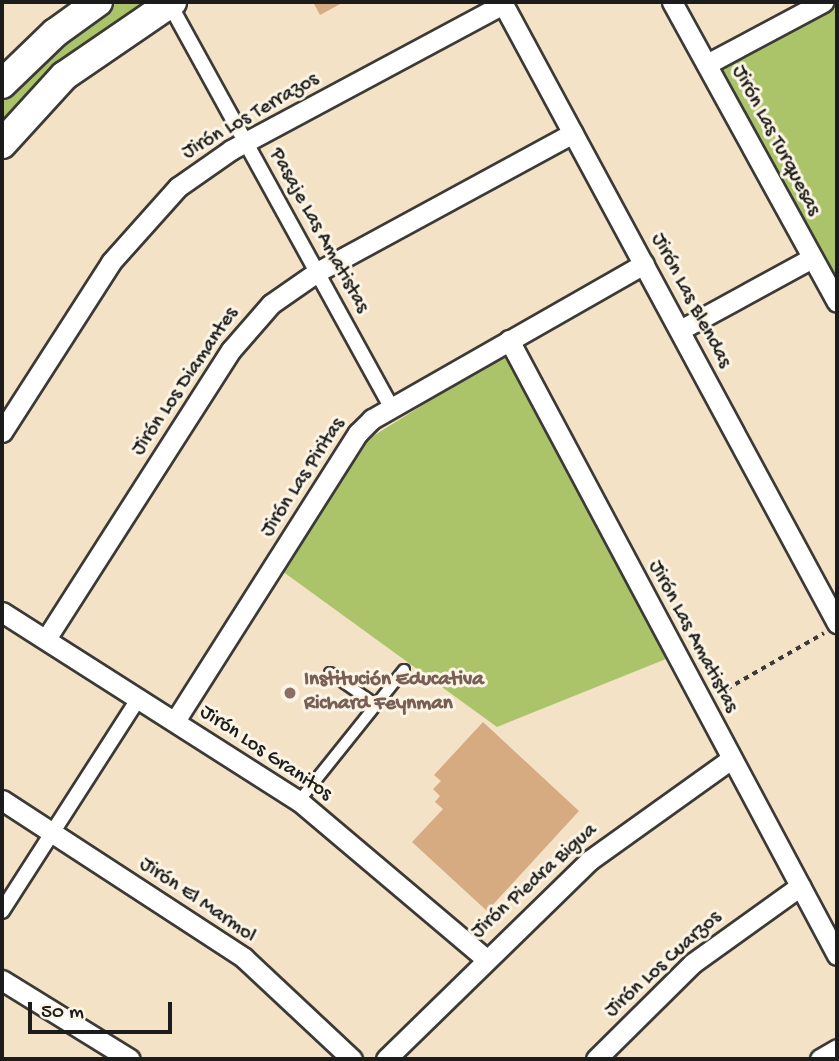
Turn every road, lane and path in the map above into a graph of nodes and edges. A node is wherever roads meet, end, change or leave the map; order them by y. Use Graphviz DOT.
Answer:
graph roads {
  1 [pos="98,2"];
  2 [pos="672,2"];
  3 [pos="823,2"];
  4 [pos="170,3"];
  5 [pos="502,3"];
  6 [pos="707,64"];
  7 [pos="2,84"];
  8 [pos="573,133"];
  9 [pos="245,143"];
  10 [pos="2,144"];
  11 [pos="812,258"];
  12 [pos="644,264"];
  13 [pos="317,272"];
  14 [pos="837,302"];
  15 [pos="680,330"];
  16 [pos="509,340"];
  17 [pos="391,406"];
  18 [pos="2,432"];
  19 [pos="2,611"];
  20 [pos="832,628"];
  21 [pos="46,639"];
  22 [pos="404,670"];
  23 [pos="330,673"];
  24 [pos="138,699"];
  25 [pos="701,703"];
  26 [pos="374,704"];
  27 [pos="176,721"];
  28 [pos="731,759"];
  29 [pos="2,800"];
  30 [pos="299,801"];
  31 [pos="51,833"];
  32 [pos="800,886"];
  33 [pos="2,911"];
  34 [pos="837,955"];
  35 [pos="485,958"];
  36 [pos="2,980"];
  37 [pos="837,1049"];
  38 [pos="130,1059"];
  39 [pos="352,1059"];
  40 [pos="386,1059"];
  41 [pos="596,1059"];
  42 [pos="820,1059"];
  1 -- 7 [label="main road"];
  2 -- 6 [label="street, Jirón Las Turquesas"];
  3 -- 6 [label="street"];
  4 -- 9 [label="street, Pasaje Las Amatistas"];
  4 -- 10 [label="main road"];
  5 -- 8 [label="street, Jirón Las Blendas"];
  5 -- 9 [label="street, Jirón Los Terrazos"];
  6 -- 11 [label="street, Jirón Las Turquesas"];
  8 -- 12 [label="street, Jirón Las Blendas"];
  8 -- 13 [label="street, Jirón Los Diamantes"];
  9 -- 13 [label="street, Pasaje Las Amatistas"];
  9 -- 18 [label="street, Jirón Los Terrazos"];
  11 -- 14 [label="street, Jirón Las Turquesas"];
  11 -- 15 [label="street"];
  12 -- 15 [label="street, Jirón Las Blendas"];
  12 -- 16 [label="street, Jirón Las Piritas"];
  13 -- 17 [label="street, Pasaje Las Amatistas"];
  13 -- 21 [label="street, Jirón Los Diamantes"];
  15 -- 20 [label="street, Jirón Las Blendas"];
  16 -- 17 [label="street, Jirón Las Piritas"];
  16 -- 25 [label="street, Jirón Las Amatistas"];
  17 -- 27 [label="street, Jirón Las Piritas"];
  19 -- 21 [label="street, Jirón Los Granitos"];
  20 -- 25 [label="path"];
  21 -- 24 [label="street, Jirón Los Granitos"];
  22 -- 26 [label="lane"];
  23 -- 26 [label="lane"];
  24 -- 27 [label="street, Jirón Los Granitos"];
  24 -- 31 [label="street"];
  25 -- 28 [label="street, Jirón Las Amatistas"];
  26 -- 30 [label="lane"];
  27 -- 30 [label="street, Jirón Los Granitos"];
  28 -- 32 [label="street, Jirón Las Amatistas"];
  28 -- 35 [label="street, Jirón Piedra Bigua"];
  29 -- 31 [label="street, Jirón El Marmol"];
  30 -- 35 [label="street, Jirón Los Granitos"];
  31 -- 33 [label="street"];
  31 -- 39 [label="street, Jirón El Marmol"];
  32 -- 34 [label="street, Jirón Las Amatistas"];
  32 -- 41 [label="street, Jirón Los Cuarzos"];
  35 -- 40 [label="street, Jirón Piedra Bigua"];
  36 -- 38 [label="street"];
  37 -- 42 [label="street"];
}
